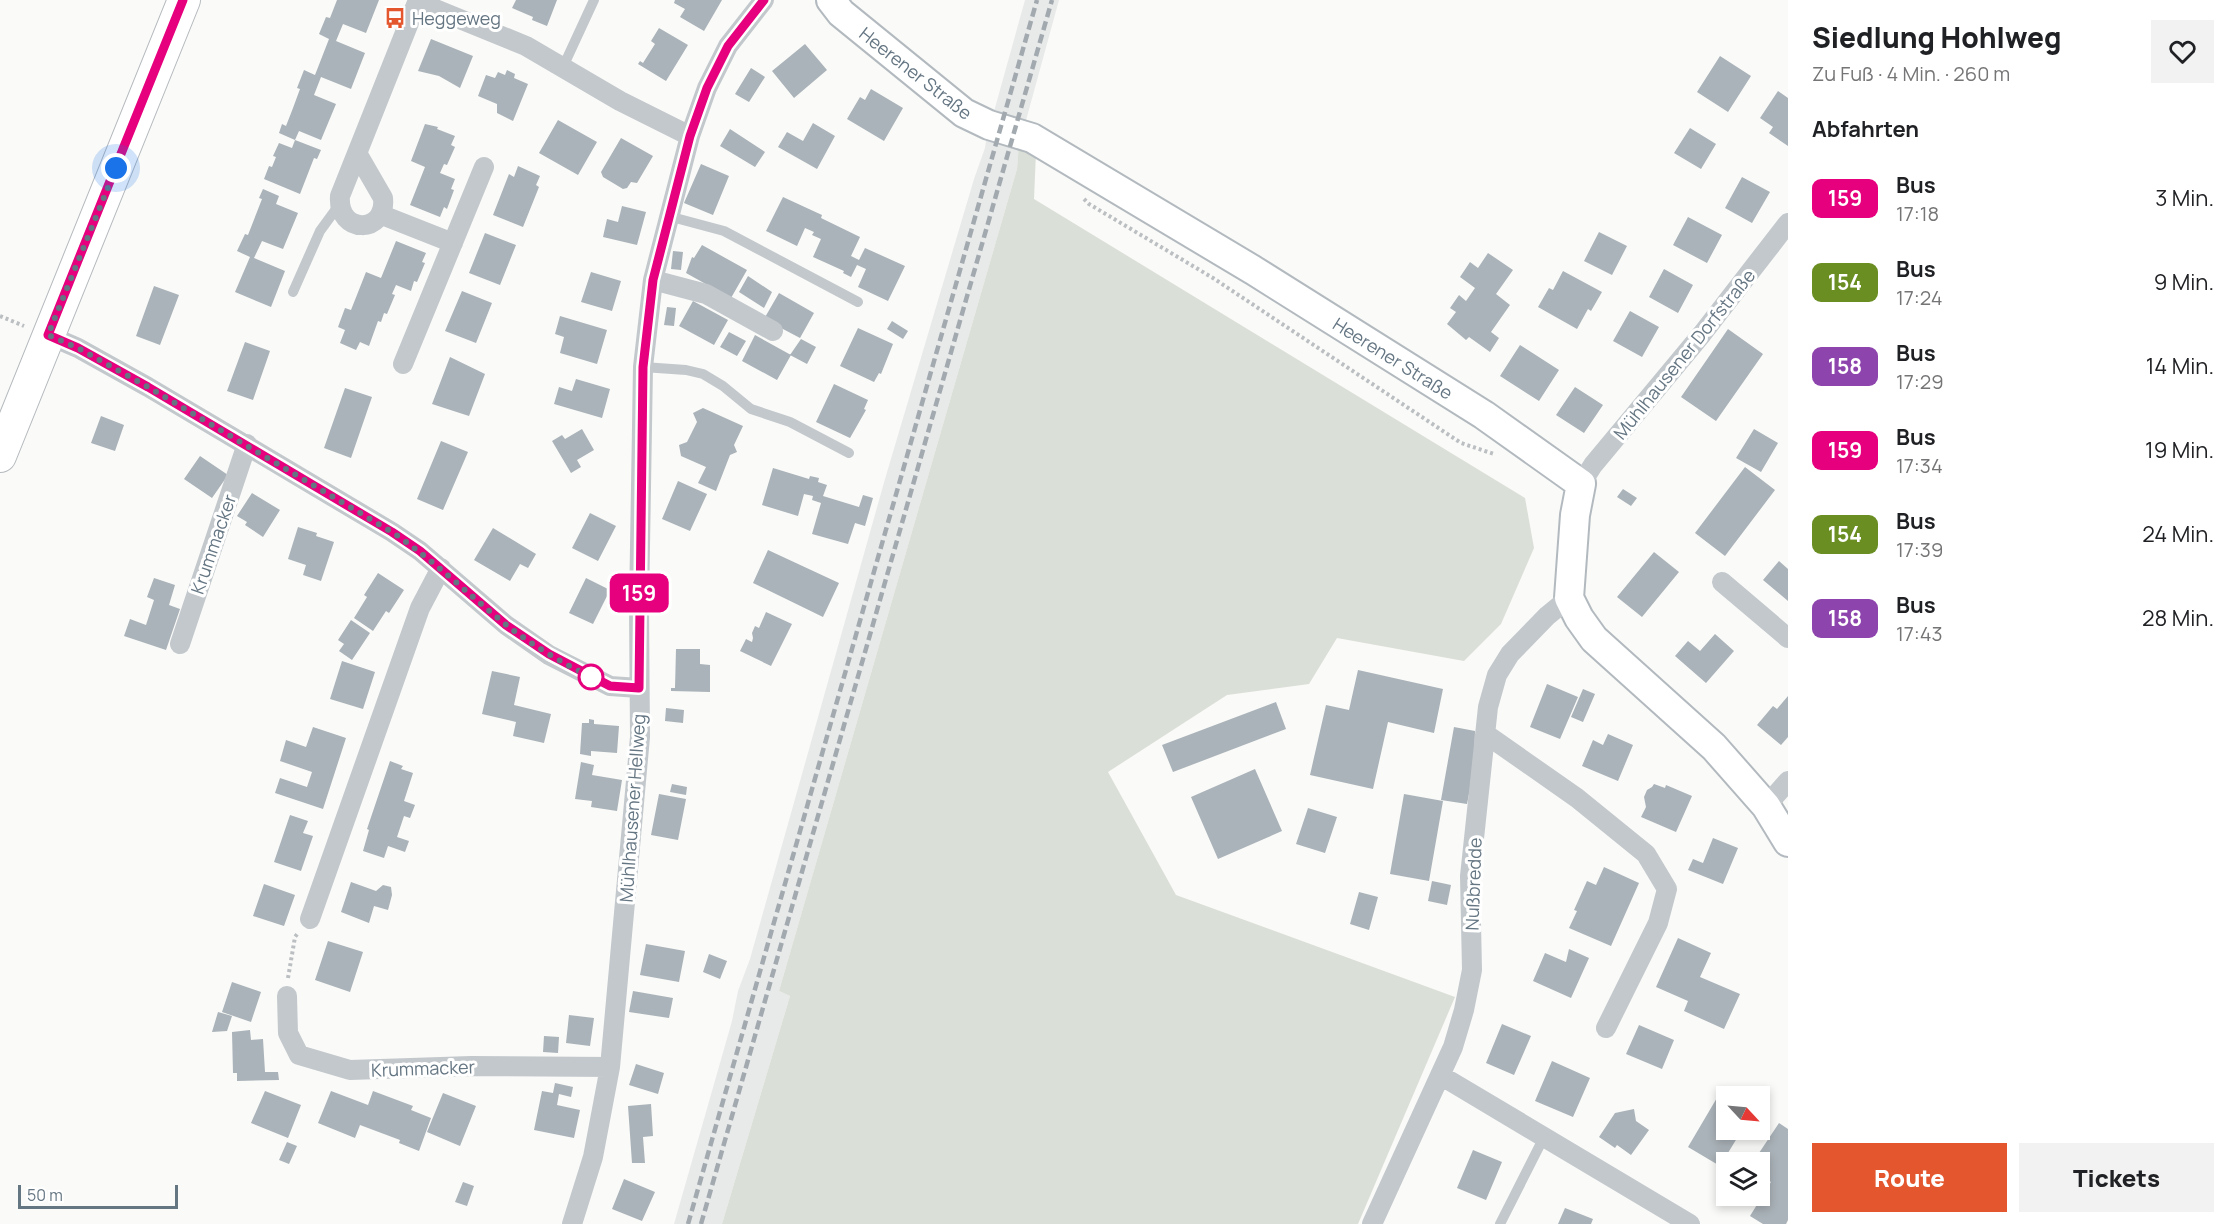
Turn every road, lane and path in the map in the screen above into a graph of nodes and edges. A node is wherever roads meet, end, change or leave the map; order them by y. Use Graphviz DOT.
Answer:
graph roads {
  1 [pos="184,0"];
  2 [pos="594,0"];
  3 [pos="764,0"];
  4 [pos="831,0"];
  5 [pos="418,1"];
  6 [pos="563,67"];
  7 [pos="690,136"];
  8 [pos="357,153"];
  9 [pos="484,167"];
  10 [pos="1082,197"];
  11 [pos="339,205"];
  12 [pos="382,215"];
  13 [pos="668,216"];
  14 [pos="1788,223"];
  15 [pos="453,243"];
  16 [pos="653,280"];
  17 [pos="293,292"];
  18 [pos="858,302"];
  19 [pos="773,331"];
  20 [pos="48,335"];
  21 [pos="403,364"];
  22 [pos="643,367"];
  23 [pos="247,444"];
  24 [pos="849,453"];
  25 [pos="0,456"];
  26 [pos="1501,456"];
  27 [pos="1581,484"];
  28 [pos="441,568"];
  29 [pos="1722,582"];
  30 [pos="1569,598"];
  31 [pos="1788,638"];
  32 [pos="180,644"];
  33 [pos="639,688"];
  34 [pos="1486,735"];
  35 [pos="1788,781"];
  36 [pos="1766,807"];
  37 [pos="1788,842"];
  38 [pos="310,919"];
  39 [pos="287,996"];
  40 [pos="1606,1028"];
  41 [pos="610,1067"];
  42 [pos="1440,1075"];
  43 [pos="1544,1137"];
  44 [pos="572,1224"];
  45 [pos="1372,1224"];
  46 [pos="1500,1224"];
  47 [pos="1690,1224"];
  1 -- 20 [label="main road"];
  2 -- 6 [label="lane"];
  3 -- 7 [label="street, Mühlhausener Hellweg"];
  4 -- 27 [label="street, Heerener Straße"];
  5 -- 6 [label="street"];
  5 -- 8 [label="street"];
  6 -- 7 [label="street"];
  7 -- 13 [label="street, Mühlhausener Hellweg"];
  8 -- 11 [label="street"];
  8 -- 12 [label="street"];
  9 -- 15 [label="street"];
  10 -- 26 [label="path"];
  11 -- 12 [label="street"];
  11 -- 17 [label="lane"];
  12 -- 15 [label="street"];
  13 -- 16 [label="street, Mühlhausener Hellweg"];
  13 -- 18 [label="lane"];
  14 -- 27 [label="street, Mühlhausener Dorfstraße"];
  15 -- 21 [label="street"];
  16 -- 19 [label="street"];
  16 -- 22 [label="street, Mühlhausener Hellweg"];
  20 -- 23 [label="street"];
  20 -- 25 [label="main road"];
  22 -- 24 [label="lane"];
  22 -- 33 [label="street, Mühlhausener Hellweg"];
  23 -- 28 [label="street"];
  23 -- 32 [label="street, Krummacker"];
  27 -- 30 [label="street"];
  28 -- 33 [label="street"];
  28 -- 38 [label="street"];
  29 -- 31 [label="street"];
  30 -- 34 [label="street, Nußbredde"];
  30 -- 36 [label="street"];
  33 -- 41 [label="street, Mühlhausener Hellweg"];
  34 -- 40 [label="street"];
  34 -- 42 [label="street, Nußbredde"];
  35 -- 36 [label="street"];
  36 -- 37 [label="street"];
  38 -- 39 [label="path"];
  39 -- 41 [label="street, Krummacker"];
  41 -- 44 [label="street, Mühlhausener Hellweg"];
  42 -- 43 [label="street"];
  42 -- 45 [label="street"];
  43 -- 46 [label="lane"];
  43 -- 47 [label="street"];
}
